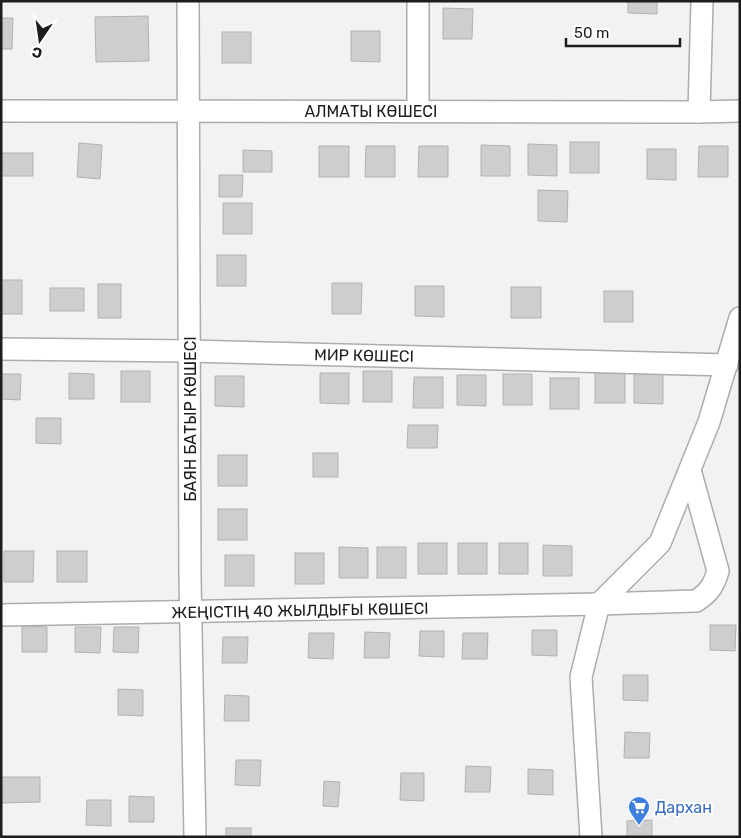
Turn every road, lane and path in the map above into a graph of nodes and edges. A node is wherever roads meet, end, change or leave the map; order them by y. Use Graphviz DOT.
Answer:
graph roads {
  1 [pos="188,1"];
  2 [pos="418,1"];
  3 [pos="702,1"];
  4 [pos="740,110"];
  5 [pos="1,111"];
  6 [pos="188,111"];
  7 [pos="418,111"];
  8 [pos="699,112"];
  9 [pos="740,318"];
  10 [pos="1,349"];
  11 [pos="190,351"];
  12 [pos="727,364"];
  13 [pos="690,470"];
  14 [pos="599,604"];
  15 [pos="191,612"];
  16 [pos="1,615"];
  17 [pos="195,837"];
  18 [pos="591,837"];
  1 -- 6 [label="street, БАЯН БАТЫР КӨШЕСІ"];
  2 -- 7 [label="street"];
  3 -- 8 [label="street"];
  4 -- 8 [label="street, АЛМАТЫ КӨШЕСІ"];
  5 -- 6 [label="street, АЛМАТЫ КӨШЕСІ"];
  6 -- 7 [label="street, АЛМАТЫ КӨШЕСІ"];
  6 -- 11 [label="street, БАЯН БАТЫР КӨШЕСІ"];
  7 -- 8 [label="street, АЛМАТЫ КӨШЕСІ"];
  9 -- 12 [label="street"];
  10 -- 11 [label="street, МИР КӨШЕСІ"];
  11 -- 12 [label="street, МИР КӨШЕСІ"];
  11 -- 15 [label="street, БАЯН БАТЫР КӨШЕСІ"];
  12 -- 13 [label="street"];
  13 -- 14 [label="street"];
  13 -- 14 [label="street, ЖЕҢІСТІҢ 40 ЖЫЛДЫҒЫ КӨШЕСІ"];
  14 -- 15 [label="street, ЖЕҢІСТІҢ 40 ЖЫЛДЫҒЫ КӨШЕСІ"];
  14 -- 18 [label="street"];
  15 -- 16 [label="street, ЖЕҢІСТІҢ 40 ЖЫЛДЫҒЫ КӨШЕСІ"];
  15 -- 17 [label="street, БАЯН БАТЫР КӨШЕСІ"];
}
